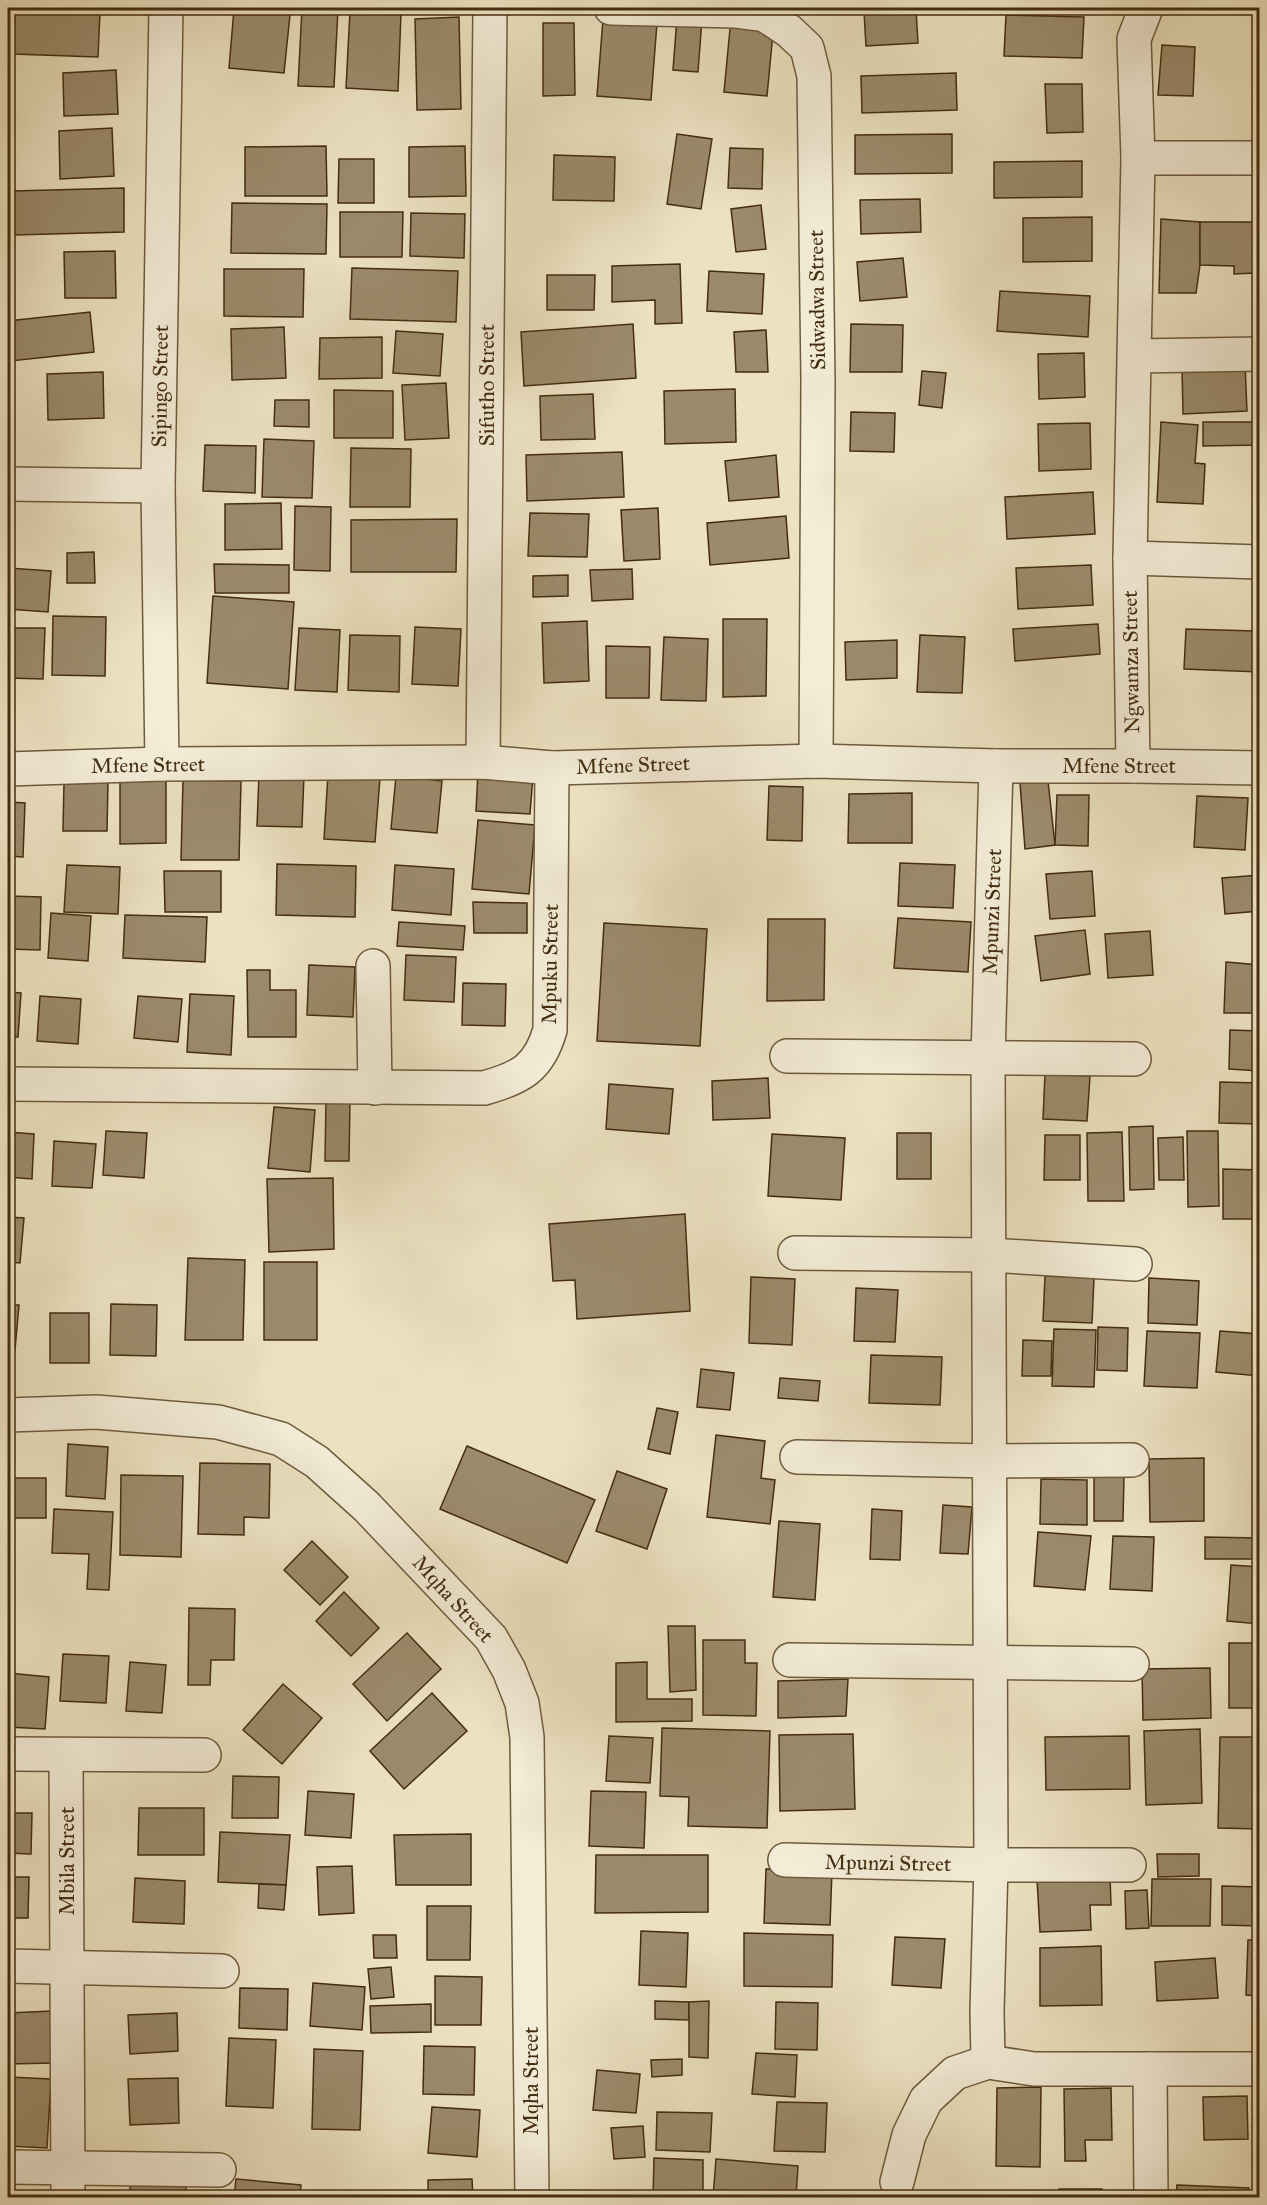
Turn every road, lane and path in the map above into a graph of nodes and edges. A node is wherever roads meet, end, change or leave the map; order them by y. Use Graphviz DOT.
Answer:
graph roads {
  1 [pos="165,8"];
  2 [pos="490,8"];
  3 [pos="611,8"];
  4 [pos="1146,8"];
  5 [pos="1138,158"];
  6 [pos="1260,158"];
  7 [pos="1260,354"];
  8 [pos="1135,356"];
  9 [pos="8,484"];
  10 [pos="158,486"];
  11 [pos="1130,558"];
  12 [pos="1260,562"];
  13 [pos="816,760"];
  14 [pos="483,762"];
  15 [pos="162,764"];
  16 [pos="996,766"];
  17 [pos="1132,766"];
  18 [pos="552,768"];
  19 [pos="1260,768"];
  20 [pos="8,769"];
  21 [pos="373,966"];
  22 [pos="787,1056"];
  23 [pos="988,1058"];
  24 [pos="1134,1059"];
  25 [pos="8,1084"];
  26 [pos="375,1088"];
  27 [pos="795,1253"];
  28 [pos="990,1255"];
  29 [pos="1135,1264"];
  30 [pos="8,1414"];
  31 [pos="797,1457"];
  32 [pos="1132,1460"];
  33 [pos="990,1461"];
  34 [pos="790,1660"];
  35 [pos="991,1661"];
  36 [pos="1132,1664"];
  37 [pos="8,1754"];
  38 [pos="66,1755"];
  39 [pos="204,1755"];
  40 [pos="785,1860"];
  41 [pos="991,1865"];
  42 [pos="1130,1865"];
  43 [pos="8,1966"];
  44 [pos="68,1967"];
  45 [pos="222,1971"];
  46 [pos="988,2062"];
  47 [pos="1150,2068"];
  48 [pos="1260,2069"];
  49 [pos="8,2167"];
  50 [pos="219,2170"];
  51 [pos="68,2182"];
  52 [pos="897,2182"];
  53 [pos="532,2198"];
  54 [pos="1151,2198"];
  1 -- 10 [label="street, Sipingo Street"];
  2 -- 14 [label="street, Sifutho Street"];
  3 -- 13 [label="street, Sidwadwa Street"];
  4 -- 5 [label="street, Ngwamza Street"];
  5 -- 6 [label="street"];
  5 -- 8 [label="street, Ngwamza Street"];
  7 -- 8 [label="street"];
  8 -- 11 [label="street, Ngwamza Street"];
  9 -- 10 [label="street"];
  10 -- 15 [label="street, Sipingo Street"];
  11 -- 12 [label="street"];
  11 -- 17 [label="street, Ngwamza Street"];
  13 -- 16 [label="street, Mfene Street"];
  13 -- 18 [label="street, Mfene Street"];
  14 -- 15 [label="street, Mfene Street"];
  14 -- 18 [label="street, Mfene Street"];
  15 -- 20 [label="street, Mfene Street"];
  16 -- 17 [label="street, Mfene Street"];
  16 -- 23 [label="street, Mpunzi Street"];
  17 -- 19 [label="street, Mfene Street"];
  18 -- 26 [label="street, Mpuku Street"];
  21 -- 26 [label="street"];
  22 -- 23 [label="street"];
  23 -- 24 [label="street"];
  23 -- 28 [label="street, Mpunzi Street"];
  25 -- 26 [label="street, Mpuku Street"];
  27 -- 28 [label="street"];
  28 -- 29 [label="street"];
  28 -- 33 [label="street, Mpunzi Street"];
  30 -- 53 [label="street, Mqha Street"];
  31 -- 33 [label="street"];
  32 -- 33 [label="street"];
  33 -- 35 [label="street, Mpunzi Street"];
  34 -- 35 [label="street"];
  35 -- 36 [label="street"];
  35 -- 41 [label="street, Mpunzi Street"];
  37 -- 38 [label="street"];
  38 -- 39 [label="street"];
  38 -- 44 [label="street, Mbila Street"];
  40 -- 41 [label="street, Mpunzi Street"];
  41 -- 42 [label="street, Mpunzi Street"];
  41 -- 46 [label="street, Mpunzi Street"];
  43 -- 44 [label="street"];
  44 -- 45 [label="street"];
  44 -- 51 [label="street, Mbila Street"];
  46 -- 47 [label="street"];
  46 -- 52 [label="street"];
  47 -- 48 [label="street"];
  47 -- 54 [label="street"];
  49 -- 51 [label="street"];
  50 -- 51 [label="street"];
}
